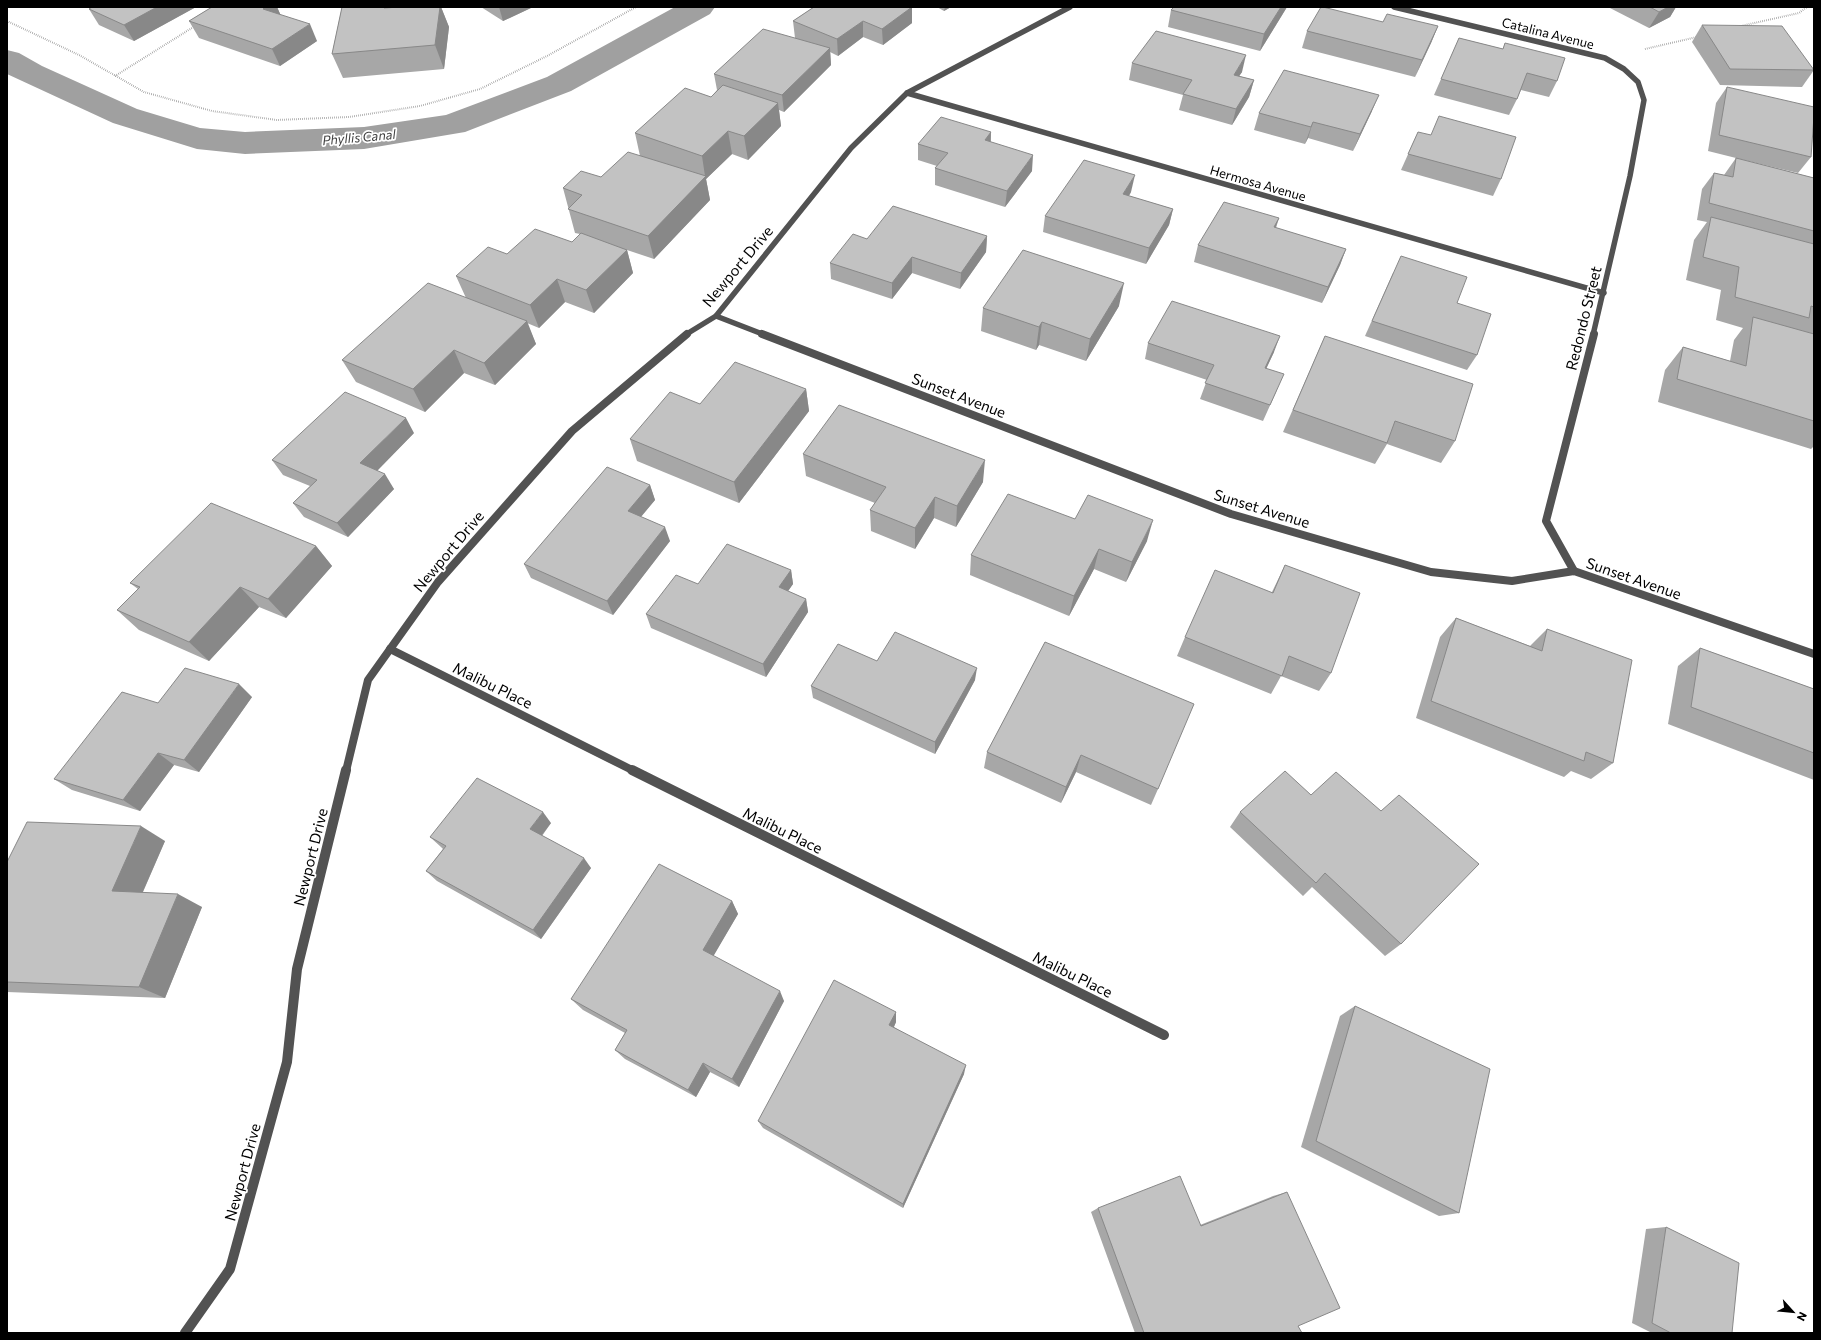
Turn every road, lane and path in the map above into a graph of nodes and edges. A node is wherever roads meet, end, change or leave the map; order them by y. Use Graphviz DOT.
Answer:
graph roads {
  1 [pos="636,7"];
  2 [pos="1070,7"];
  3 [pos="1394,7"];
  4 [pos="1807,7"];
  5 [pos="7,20"];
  6 [pos="199,23"];
  7 [pos="1737,27"];
  8 [pos="1698,36"];
  9 [pos="1605,58"];
  10 [pos="1624,69"];
  11 [pos="116,76"];
  12 [pos="907,93"];
  13 [pos="1604,293"];
  14 [pos="716,316"];
  15 [pos="1574,571"];
  16 [pos="390,649"];
  17 [pos="1814,654"];
  18 [pos="1164,1035"];
  19 [pos="185,1333"];
  1 -- 11 [label="path"];
  2 -- 12 [label="street, Newport Drive"];
  3 -- 9 [label="street, Catalina Avenue"];
  4 -- 7 [label="path"];
  5 -- 11 [label="path"];
  6 -- 11 [label="path"];
  8 -- 9 [label="path"];
  9 -- 10 [label="street, Catalina Avenue"];
  10 -- 13 [label="street, Redondo Street"];
  12 -- 13 [label="street, Hermosa Avenue"];
  12 -- 14 [label="street, Newport Drive"];
  13 -- 15 [label="street, Redondo Street"];
  14 -- 15 [label="street, Sunset Avenue"];
  14 -- 16 [label="street, Newport Drive"];
  15 -- 17 [label="street, Sunset Avenue"];
  16 -- 18 [label="street, Malibu Place"];
  16 -- 19 [label="street, Newport Drive"];
}
